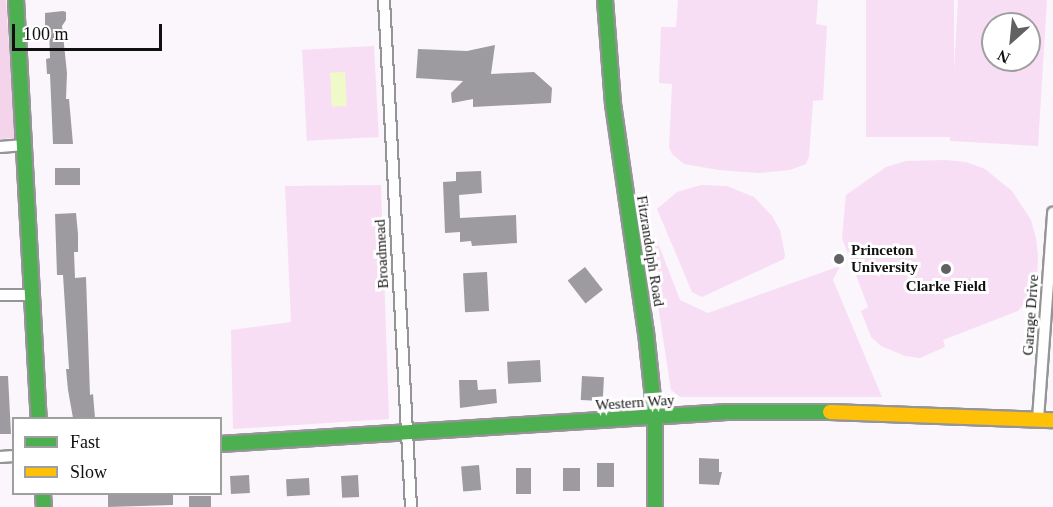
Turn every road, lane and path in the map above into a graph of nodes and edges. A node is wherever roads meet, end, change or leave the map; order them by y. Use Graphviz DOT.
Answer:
graph roads {
  1 [pos="16,0"];
  2 [pos="384,0"];
  3 [pos="605,0"];
  4 [pos="24,145"];
  5 [pos="0,147"];
  6 [pos="1053,213"];
  7 [pos="32,295"];
  8 [pos="0,296"];
  9 [pos="39,417"];
  10 [pos="655,418"];
  11 [pos="1038,419"];
  12 [pos="1053,420"];
  13 [pos="407,434"];
  14 [pos="222,444"];
  15 [pos="411,507"];
  16 [pos="655,507"];
  1 -- 4 [label="street"];
  2 -- 13 [label="street, Broadmead"];
  3 -- 10 [label="street, Fitzrandolph Road"];
  4 -- 5 [label="street"];
  4 -- 7 [label="street"];
  6 -- 11 [label="street, Garage Drive"];
  7 -- 8 [label="street"];
  7 -- 9 [label="street"];
  10 -- 11 [label="street, Western Way"];
  10 -- 13 [label="street, Western Way"];
  10 -- 16 [label="street, Fitzrandolph Road"];
  11 -- 12 [label="street, Western Way"];
  13 -- 14 [label="street, Western Way"];
  13 -- 15 [label="street, Broadmead"];
}
